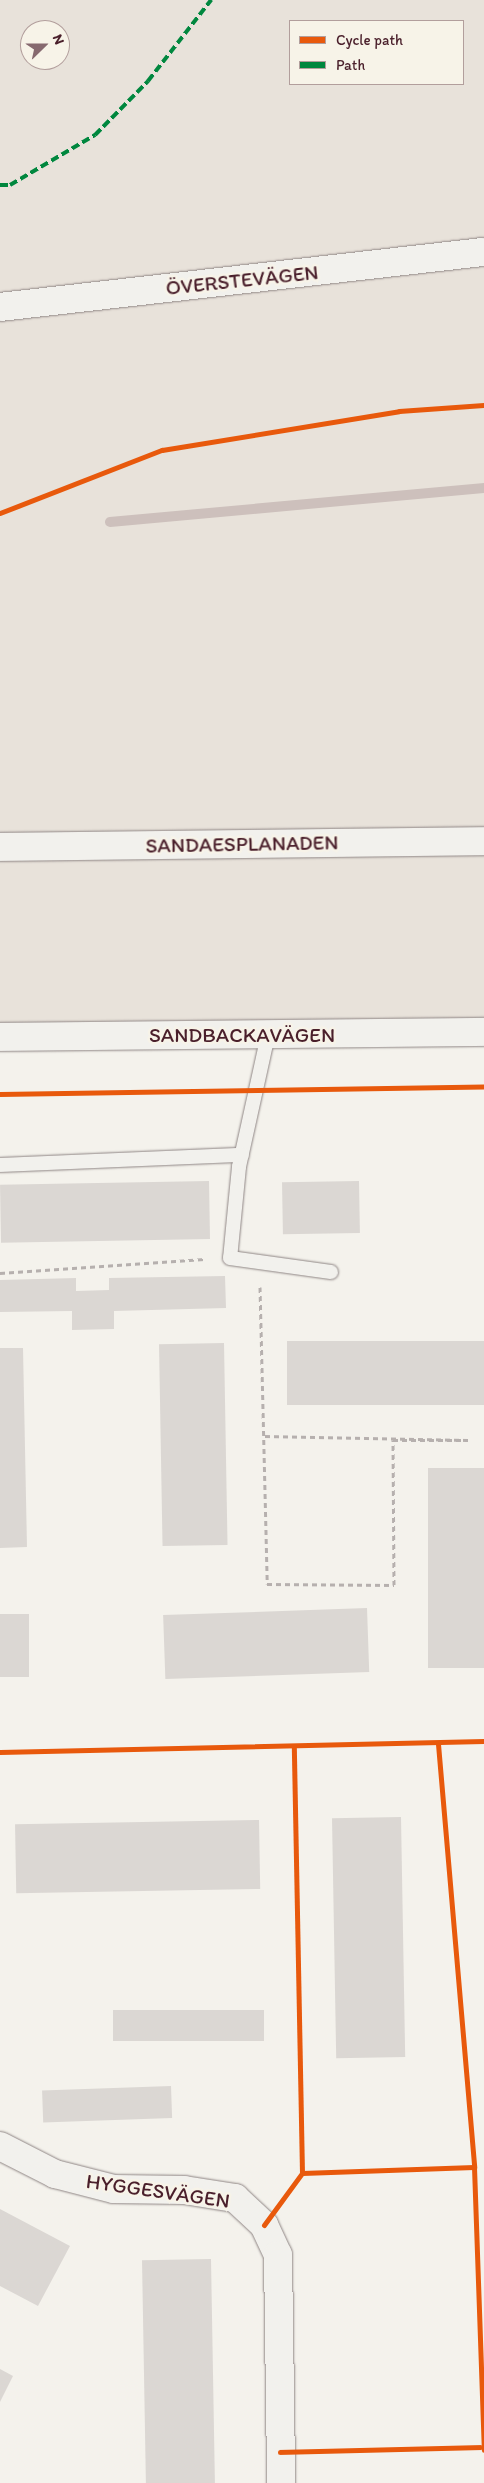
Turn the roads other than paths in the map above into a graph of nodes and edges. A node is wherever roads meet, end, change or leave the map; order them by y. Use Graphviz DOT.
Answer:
graph roads {
  1 [pos="484,252"];
  2 [pos="0,307"];
  3 [pos="484,841"];
  4 [pos="0,846"];
  5 [pos="484,1032"];
  6 [pos="268,1035"];
  7 [pos="0,1037"];
  8 [pos="242,1155"];
  9 [pos="0,1165"];
  10 [pos="331,1272"];
  11 [pos="0,2146"];
  12 [pos="281,2483"];
  1 -- 2 [label="street, ÖVERSTEVÄGEN"];
  3 -- 4 [label="street, SANDAESPLANADEN"];
  5 -- 6 [label="street, SANDBACKAVÄGEN"];
  6 -- 7 [label="street, SANDBACKAVÄGEN"];
  6 -- 8 [label="lane"];
  8 -- 9 [label="lane"];
  8 -- 10 [label="lane"];
  11 -- 12 [label="street, HYGGESVÄGEN"];
}
